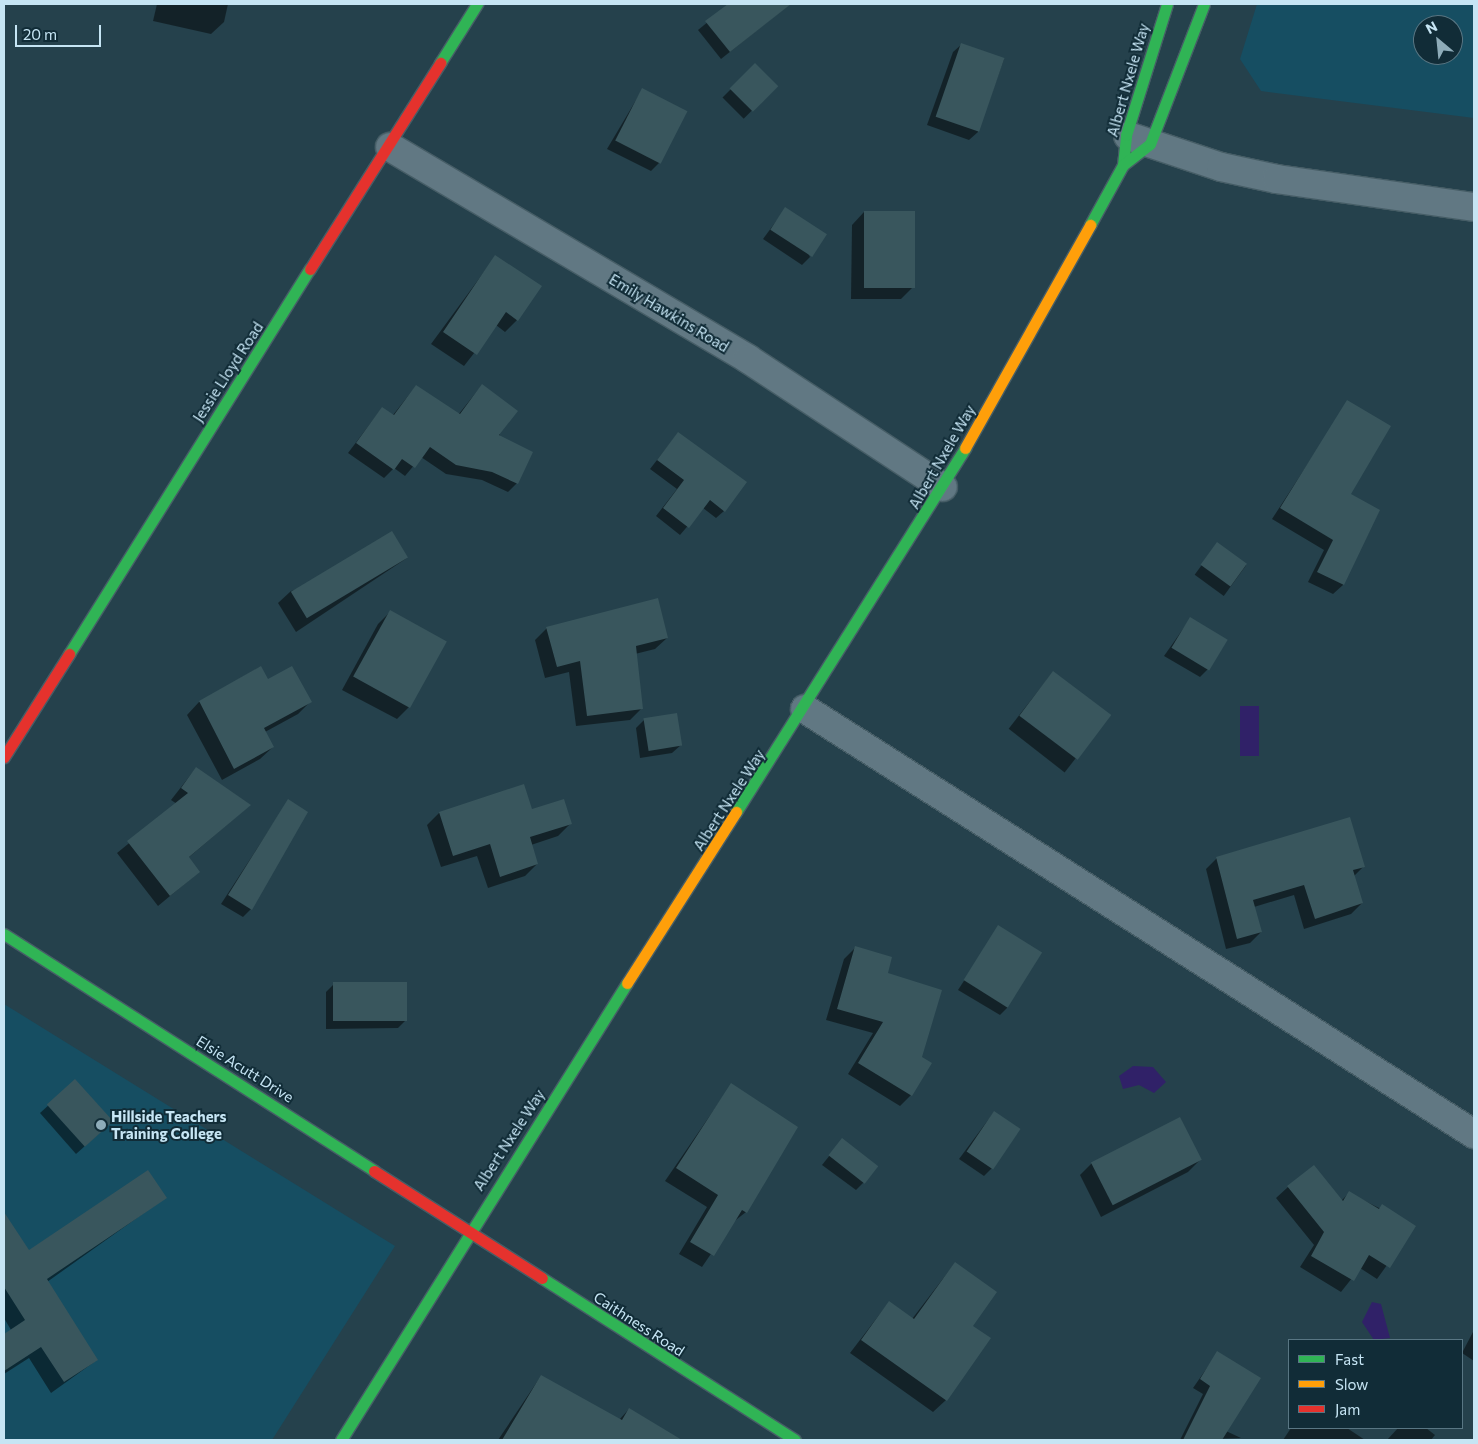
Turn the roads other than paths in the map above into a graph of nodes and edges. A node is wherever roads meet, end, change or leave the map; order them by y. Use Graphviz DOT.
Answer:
graph roads {
  1 [pos="477,4"];
  2 [pos="1166,4"];
  3 [pos="1204,4"];
  4 [pos="1138,140"];
  5 [pos="390,147"];
  6 [pos="1123,165"];
  7 [pos="1474,207"];
  8 [pos="943,487"];
  9 [pos="805,710"];
  10 [pos="4,757"];
  11 [pos="4,934"];
  12 [pos="1474,1134"];
  13 [pos="468,1233"];
  14 [pos="341,1440"];
  15 [pos="795,1440"];
  1 -- 5 [label="main road, Jessie Lloyd Road"];
  2 -- 4 [label="main road, Albert Nxele Way"];
  3 -- 4 [label="main road, Albert Nxele Way"];
  4 -- 6 [label="main road, Albert Nxele Way"];
  4 -- 6 [label="main road, Albert Nxele Way"];
  4 -- 7 [label="street"];
  5 -- 8 [label="street, Emily Hawkins Road"];
  5 -- 10 [label="main road, Jessie Lloyd Road"];
  6 -- 8 [label="main road, Albert Nxele Way"];
  8 -- 9 [label="main road, Albert Nxele Way"];
  9 -- 12 [label="street"];
  9 -- 13 [label="main road, Albert Nxele Way"];
  11 -- 13 [label="main road, Elsie Acutt Drive"];
  13 -- 14 [label="main road, Albert Nxele Way"];
  13 -- 15 [label="main road, Caithness Road"];
}
